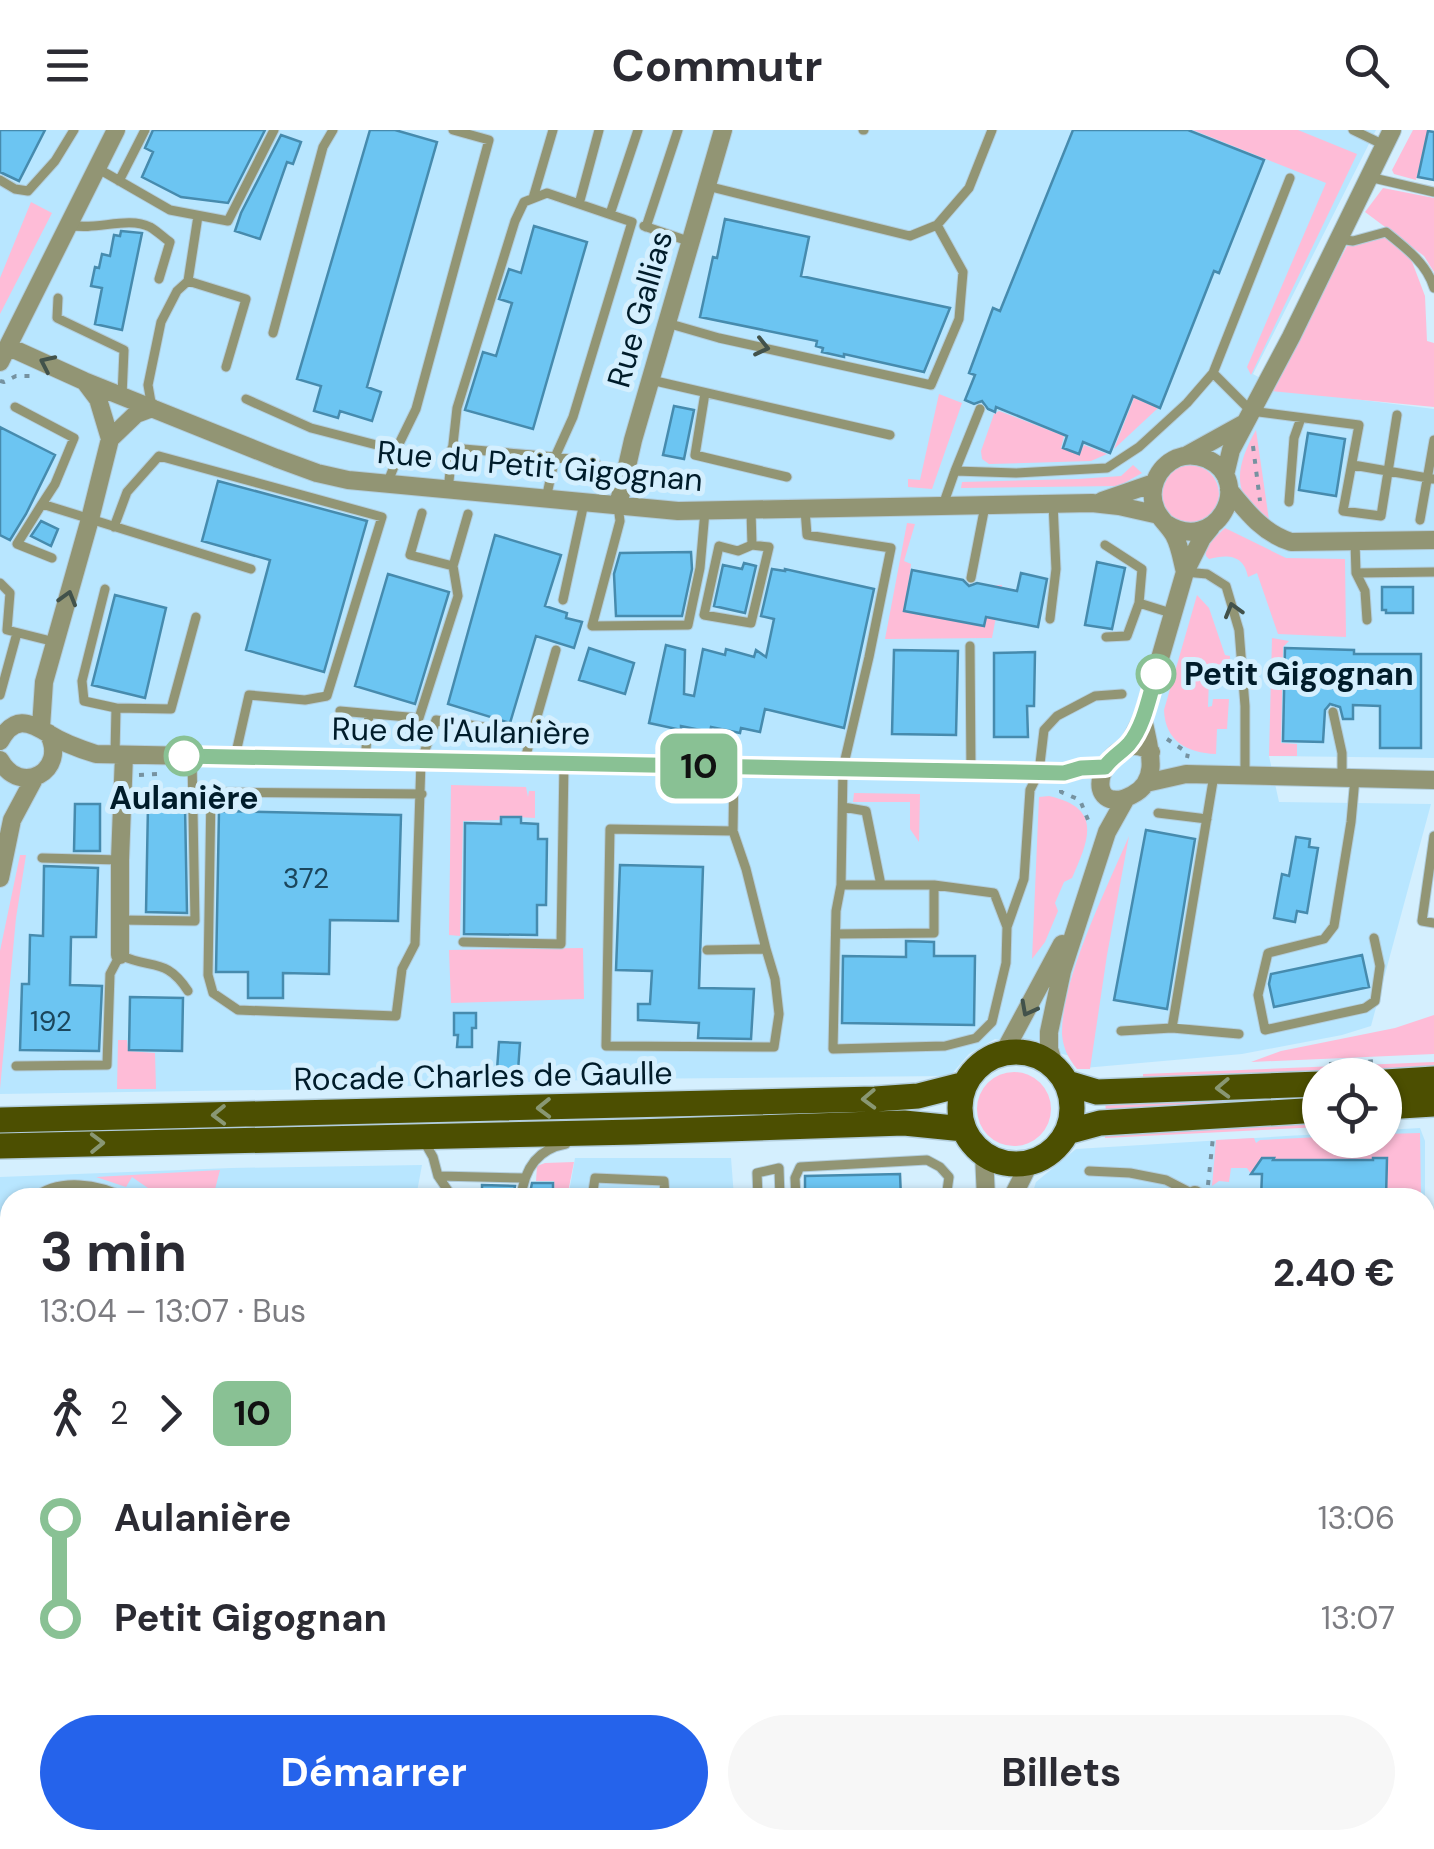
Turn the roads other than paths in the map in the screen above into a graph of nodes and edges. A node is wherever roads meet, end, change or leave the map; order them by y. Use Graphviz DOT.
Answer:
graph roads {
  1 [pos="74,130"];
  2 [pos="116,130"];
  3 [pos="145,130"];
  4 [pos="274,130"];
  5 [pos="333,130"];
  6 [pos="453,130"];
  7 [pos="553,130"];
  8 [pos="598,130"];
  9 [pos="638,130"];
  10 [pos="678,130"];
  11 [pos="723,130"];
  12 [pos="992,130"];
  13 [pos="1353,130"];
  14 [pos="1388,138"];
  15 [pos="97,168"];
  16 [pos="1369,177"];
  17 [pos="1290,178"];
  18 [pos="0,180"];
  19 [pos="119,181"];
  20 [pos="706,186"];
  21 [pos="1434,192"];
  22 [pos="533,198"];
  23 [pos="578,204"];
  24 [pos="610,214"];
  25 [pos="198,216"];
  26 [pos="632,222"];
  27 [pos="69,225"];
  28 [pos="937,225"];
  29 [pos="646,226"];
  30 [pos="1338,239"];
  31 [pos="691,242"];
  32 [pos="159,279"];
  33 [pos="188,281"];
  34 [pos="1434,288"];
  35 [pos="58,298"];
  36 [pos="667,324"];
  37 [pos="273,333"];
  38 [pos="3,350"];
  39 [pos="226,367"];
  40 [pos="1212,373"];
  41 [pos="651,380"];
  42 [pos="84,381"];
  43 [pos="705,393"];
  44 [pos="122,396"];
  45 [pos="246,400"];
  46 [pos="15,407"];
  47 [pos="152,408"];
  48 [pos="980,409"];
  49 [pos="1397,416"];
  50 [pos="1247,417"];
  51 [pos="1300,418"];
  52 [pos="890,435"];
  53 [pos="110,438"];
  54 [pos="1434,440"];
  55 [pos="452,448"];
  56 [pos="396,450"];
  57 [pos="1186,455"];
  58 [pos="555,457"];
  59 [pos="596,463"];
  60 [pos="1353,465"];
  61 [pos="955,471"];
  62 [pos="1389,471"];
  63 [pos="787,477"];
  64 [pos="1431,478"];
  65 [pos="1227,482"];
  66 [pos="1154,483"];
  67 [pos="388,484"];
  68 [pos="448,490"];
  69 [pos="546,500"];
  70 [pos="584,502"];
  71 [pos="1289,502"];
  72 [pos="1092,503"];
  73 [pos="42,504"];
  74 [pos="1054,504"];
  75 [pos="618,506"];
  76 [pos="985,506"];
  77 [pos="942,507"];
  78 [pos="805,510"];
  79 [pos="705,511"];
  80 [pos="751,511"];
  81 [pos="422,513"];
  82 [pos="468,514"];
  83 [pos="90,519"];
  84 [pos="1162,519"];
  85 [pos="1420,520"];
  86 [pos="1213,525"];
  87 [pos="1260,526"];
  88 [pos="114,527"];
  89 [pos="1434,540"];
  90 [pos="1356,542"];
  91 [pos="752,545"];
  92 [pos="1105,545"];
  93 [pos="52,558"];
  94 [pos="453,566"];
  95 [pos="251,569"];
  96 [pos="1185,572"];
  97 [pos="1434,572"];
  98 [pos="1356,573"];
  99 [pos="971,578"];
  100 [pos="0,583"];
  101 [pos="104,589"];
  102 [pos="563,600"];
  103 [pos="1139,603"];
  104 [pos="1174,614"];
  105 [pos="196,617"];
  106 [pos="1050,618"];
  107 [pos="1367,620"];
  108 [pos="17,633"];
  109 [pos="1106,637"];
  110 [pos="55,642"];
  111 [pos="970,646"];
  112 [pos="556,650"];
  113 [pos="1122,694"];
  114 [pos="0,695"];
  115 [pos="116,708"];
  116 [pos="340,711"];
  117 [pos="1333,712"];
  118 [pos="369,714"];
  119 [pos="1143,717"];
  120 [pos="45,730"];
  121 [pos="531,734"];
  122 [pos="0,740"];
  123 [pos="1128,746"];
  124 [pos="1151,754"];
  125 [pos="112,755"];
  126 [pos="192,756"];
  127 [pos="235,757"];
  128 [pos="365,760"];
  129 [pos="422,761"];
  130 [pos="524,762"];
  131 [pos="564,763"];
  132 [pos="734,766"];
  133 [pos="3,767"];
  134 [pos="1105,767"];
  135 [pos="843,768"];
  136 [pos="971,770"];
  137 [pos="42,772"];
  138 [pos="1039,772"];
  139 [pos="1064,773"];
  140 [pos="1186,774"];
  141 [pos="1214,776"];
  142 [pos="1245,776"];
  143 [pos="1348,778"];
  144 [pos="1434,780"];
  145 [pos="1146,783"];
  146 [pos="1102,792"];
  147 [pos="422,794"];
  148 [pos="1126,798"];
  149 [pos="843,807"];
  150 [pos="1158,813"];
  151 [pos="1207,818"];
  152 [pos="12,820"];
  153 [pos="733,831"];
  154 [pos="1108,832"];
  155 [pos="1434,836"];
  156 [pos="42,858"];
  157 [pos="120,860"];
  158 [pos="0,878"];
  159 [pos="841,884"];
  160 [pos="880,884"];
  161 [pos="934,885"];
  162 [pos="1084,904"];
  163 [pos="119,920"];
  164 [pos="1434,923"];
  165 [pos="1008,927"];
  166 [pos="836,934"];
  167 [pos="1374,938"];
  168 [pos="463,942"];
  169 [pos="766,949"];
  170 [pos="708,950"];
  171 [pos="120,955"];
  172 [pos="188,990"];
  173 [pos="1172,1028"];
  174 [pos="1120,1030"];
  175 [pos="1239,1034"];
  176 [pos="1004,1052"];
  177 [pos="16,1066"];
  178 [pos="1060,1074"];
  179 [pos="1434,1079"];
  180 [pos="1402,1081"];
  181 [pos="965,1084"];
  182 [pos="1302,1085"];
  183 [pos="1434,1104"];
  184 [pos="1402,1106"];
  185 [pos="1302,1111"];
  186 [pos="0,1120"];
  187 [pos="964,1129"];
  188 [pos="636,1132"];
  189 [pos="1067,1132"];
  190 [pos="421,1136"];
  191 [pos="0,1146"];
  192 [pos="984,1154"];
  193 [pos="1030,1162"];
  194 [pos="1089,1171"];
  195 [pos="438,1176"];
  196 [pos="523,1178"];
  197 [pos="57,1188"];
  198 [pos="101,1188"];
  199 [pos="446,1188"];
  200 [pos="522,1188"];
  201 [pos="594,1188"];
  202 [pos="664,1188"];
  203 [pos="758,1188"];
  204 [pos="780,1188"];
  205 [pos="796,1188"];
  206 [pos="947,1188"];
  207 [pos="986,1188"];
  208 [pos="1017,1188"];
  209 [pos="1180,1188"];
  1 -- 18 [label="lane"];
  2 -- 15 [label="street"];
  3 -- 19 [label="lane"];
  4 -- 25 [label="lane"];
  5 -- 37 [label="lane"];
  6 -- 56 [label="lane"];
  7 -- 22 [label="lane"];
  8 -- 23 [label="lane"];
  9 -- 24 [label="lane"];
  10 -- 29 [label="lane"];
  11 -- 20 [label="street, Rue Gallias"];
  12 -- 28 [label="lane"];
  13 -- 14 [label="lane"];
  14 -- 16 [label="street"];
  15 -- 19 [label="lane"];
  15 -- 27 [label="street"];
  16 -- 21 [label="lane"];
  16 -- 30 [label="street"];
  17 -- 40 [label="lane"];
  19 -- 25 [label="lane"];
  20 -- 28 [label="lane"];
  20 -- 31 [label="street, Rue Gallias"];
  22 -- 23 [label="lane"];
  22 -- 55 [label="lane"];
  23 -- 24 [label="lane"];
  24 -- 26 [label="lane"];
  25 -- 33 [label="lane"];
  26 -- 29 [label="lane"];
  26 -- 58 [label="lane"];
  27 -- 32 [label="lane"];
  27 -- 38 [label="street"];
  36 -- 28 [label="lane, one-way"];
  29 -- 31 [label="lane"];
  30 -- 34 [label="lane"];
  30 -- 50 [label="street"];
  31 -- 36 [label="street, Rue Gallias"];
  33 -- 39 [label="lane"];
  33 -- 47 [label="lane"];
  35 -- 44 [label="lane"];
  36 -- 41 [label="street, Rue Gallias"];
  42 -- 38 [label="street, Rue du Petit Gigognan, one-way"];
  40 -- 50 [label="lane"];
  40 -- 61 [label="lane"];
  41 -- 43 [label="lane"];
  41 -- 75 [label="street, Rue Gallias"];
  42 -- 44 [label="street, Rue du Petit Gigognan"];
  42 -- 53 [label="street"];
  43 -- 52 [label="lane"];
  43 -- 63 [label="lane"];
  44 -- 47 [label="street, Rue du Petit Gigognan"];
  45 -- 56 [label="lane"];
  46 -- 73 [label="lane"];
  47 -- 53 [label="street"];
  47 -- 67 [label="street, Rue du Petit Gigognan"];
  48 -- 61 [label="lane"];
  49 -- 62 [label="lane"];
  50 -- 51 [label="lane"];
  50 -- 57 [label="street"];
  50 -- 65 [label="street"];
  51 -- 60 [label="lane"];
  51 -- 71 [label="lane"];
  53 -- 83 [label="street"];
  54 -- 64 [label="lane"];
  55 -- 58 [label="lane"];
  55 -- 68 [label="lane"];
  56 -- 67 [label="lane"];
  57 -- 65 [label="street"];
  57 -- 66 [label="street"];
  58 -- 59 [label="lane"];
  58 -- 69 [label="lane"];
  60 -- 62 [label="lane"];
  60 -- 62 [label="lane"];
  61 -- 77 [label="lane"];
  62 -- 64 [label="lane"];
  64 -- 85 [label="lane"];
  65 -- 86 [label="street"];
  65 -- 87 [label="street"];
  66 -- 72 [label="street, Rue du Petit Gigognan"];
  66 -- 84 [label="street"];
  67 -- 68 [label="street, Rue du Petit Gigognan"];
  68 -- 69 [label="street, Rue du Petit Gigognan"];
  69 -- 70 [label="street, Rue du Petit Gigognan"];
  70 -- 75 [label="street, Rue du Petit Gigognan"];
  70 -- 102 [label="lane"];
  72 -- 74 [label="street, Rue du Petit Gigognan"];
  72 -- 84 [label="street, Rue du Petit Gigognan"];
  73 -- 83 [label="lane"];
  73 -- 93 [label="lane"];
  74 -- 76 [label="street, Rue du Petit Gigognan"];
  74 -- 106 [label="lane"];
  75 -- 79 [label="street, Rue du Petit Gigognan"];
  75 -- 79 [label="lane"];
  76 -- 77 [label="street, Rue du Petit Gigognan"];
  76 -- 99 [label="lane"];
  77 -- 78 [label="street, Rue du Petit Gigognan"];
  78 -- 80 [label="street, Rue du Petit Gigognan"];
  78 -- 135 [label="lane"];
  79 -- 80 [label="street, Rue du Petit Gigognan"];
  80 -- 91 [label="lane"];
  81 -- 94 [label="lane"];
  82 -- 94 [label="lane"];
  83 -- 88 [label="lane"];
  110 -- 83 [label="street, one-way"];
  84 -- 86 [label="street"];
  84 -- 96 [label="street"];
  86 -- 87 [label="street"];
  86 -- 96 [label="street"];
  87 -- 90 [label="street"];
  88 -- 95 [label="lane"];
  88 -- 127 [label="lane"];
  89 -- 90 [label="street"];
  90 -- 98 [label="lane"];
  91 -- 91 [label="lane"];
  92 -- 103 [label="lane"];
  94 -- 118 [label="lane"];
  96 -- 104 [label="street"];
  142 -- 96 [label="lane, one-way"];
  97 -- 98 [label="lane"];
  98 -- 107 [label="lane"];
  100 -- 108 [label="lane"];
  101 -- 115 [label="lane"];
  103 -- 104 [label="lane"];
  103 -- 109 [label="lane"];
  104 -- 119 [label="street"];
  105 -- 115 [label="lane"];
  108 -- 110 [label="lane"];
  108 -- 114 [label="lane"];
  110 -- 120 [label="street"];
  111 -- 136 [label="lane"];
  112 -- 121 [label="lane"];
  113 -- 138 [label="lane"];
  115 -- 125 [label="lane"];
  116 -- 118 [label="lane"];
  117 -- 143 [label="lane"];
  118 -- 128 [label="lane"];
  119 -- 123 [label="street"];
  119 -- 124 [label="street"];
  120 -- 122 [label="street"];
  120 -- 125 [label="street, Rue de l'Aulanière"];
  120 -- 137 [label="street"];
  121 -- 129 [label="lane"];
  121 -- 130 [label="lane"];
  123 -- 124 [label="street"];
  123 -- 134 [label="street"];
  124 -- 140 [label="street"];
  124 -- 145 [label="street"];
  125 -- 126 [label="street, Rue de l'Aulanière"];
  125 -- 137 [label="street, Rue de l'Aulanière"];
  125 -- 157 [label="street"];
  126 -- 127 [label="street, Rue de l'Aulanière"];
  126 -- 163 [label="lane"];
  127 -- 128 [label="street, Rue de l'Aulanière"];
  128 -- 129 [label="street, Rue de l'Aulanière"];
  129 -- 130 [label="street, Rue de l'Aulanière"];
  129 -- 147 [label="lane"];
  130 -- 131 [label="street, Rue de l'Aulanière"];
  131 -- 132 [label="street, Rue de l'Aulanière"];
  131 -- 168 [label="lane"];
  132 -- 135 [label="street, Rue de l'Aulanière"];
  132 -- 153 [label="lane"];
  133 -- 137 [label="street"];
  133 -- 152 [label="street"];
  134 -- 139 [label="street, Rue de l'Aulanière"];
  134 -- 146 [label="street"];
  135 -- 136 [label="street, Rue de l'Aulanière"];
  135 -- 149 [label="lane"];
  136 -- 138 [label="street, Rue de l'Aulanière"];
  137 -- 152 [label="street"];
  138 -- 139 [label="street, Rue de l'Aulanière"];
  138 -- 165 [label="lane"];
  139 -- 146 [label="street, Rue de l'Aulanière"];
  140 -- 141 [label="street"];
  140 -- 145 [label="street"];
  141 -- 142 [label="street"];
  141 -- 151 [label="lane"];
  142 -- 143 [label="street"];
  143 -- 144 [label="street"];
  143 -- 167 [label="lane"];
  145 -- 148 [label="street"];
  146 -- 148 [label="street"];
  146 -- 154 [label="street"];
  147 -- 147 [label="lane"];
  148 -- 154 [label="street"];
  149 -- 159 [label="lane"];
  149 -- 160 [label="lane"];
  150 -- 151 [label="lane"];
  151 -- 173 [label="lane"];
  152 -- 158 [label="street"];
  153 -- 169 [label="lane"];
  153 -- 169 [label="lane"];
  154 -- 162 [label="street"];
  155 -- 164 [label="lane"];
  156 -- 157 [label="lane"];
  157 -- 163 [label="street"];
  159 -- 160 [label="lane"];
  159 -- 166 [label="lane"];
  160 -- 161 [label="lane"];
  161 -- 165 [label="lane"];
  161 -- 166 [label="lane"];
  162 -- 176 [label="street, one-way"];
  162 -- 178 [label="street"];
  163 -- 171 [label="street"];
  165 -- 166 [label="lane"];
  169 -- 170 [label="lane"];
  171 -- 172 [label="lane"];
  171 -- 177 [label="lane"];
  173 -- 174 [label="lane"];
  173 -- 175 [label="lane"];
  176 -- 178 [label="main road"];
  176 -- 181 [label="main road"];
  182 -- 178 [label="main road, one-way"];
  178 -- 189 [label="main road"];
  179 -- 180 [label="main road"];
  181 -- 186 [label="main road, Rocade Charles de Gaulle, one-way"];
  181 -- 187 [label="main road"];
  183 -- 184 [label="main road"];
  185 -- 189 [label="main road"];
  187 -- 188 [label="main road, Rocade Charles de Gaulle"];
  187 -- 192 [label="main road"];
  188 -- 190 [label="main road, Rocade Charles de Gaulle"];
  188 -- 196 [label="lane"];
  189 -- 193 [label="main road"];
  191 -- 190 [label="main road, Rocade Charles de Gaulle, one-way"];
  190 -- 195 [label="lane"];
  192 -- 193 [label="main road"];
  192 -- 207 [label="street"];
  193 -- 208 [label="street"];
  194 -- 209 [label="lane"];
  195 -- 196 [label="lane"];
  195 -- 199 [label="lane"];
  196 -- 200 [label="lane"];
  197 -- 198 [label="lane"];
  201 -- 202 [label="lane"];
  203 -- 204 [label="lane"];
  205 -- 206 [label="lane"];
}
